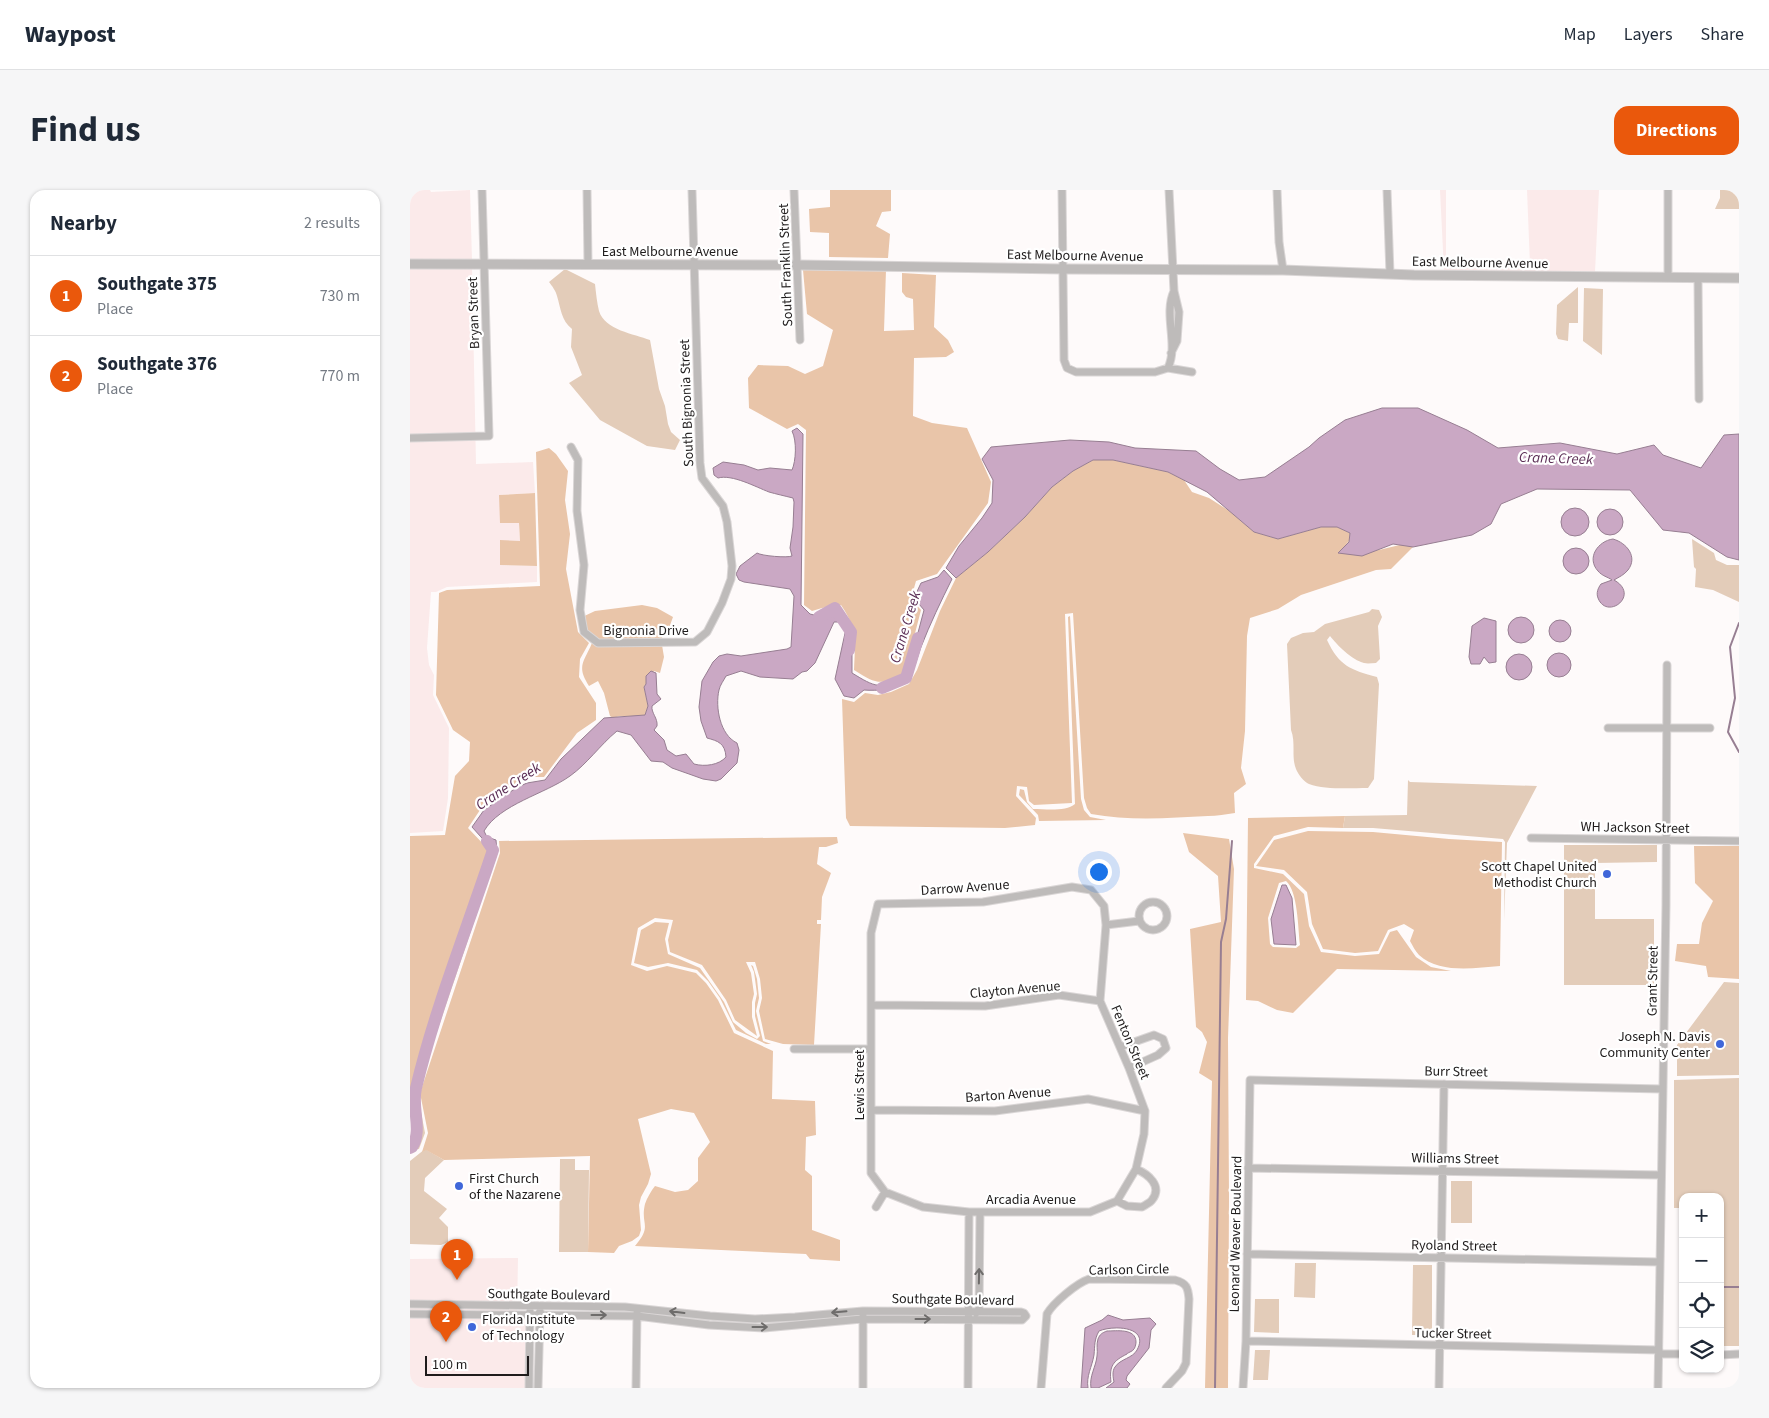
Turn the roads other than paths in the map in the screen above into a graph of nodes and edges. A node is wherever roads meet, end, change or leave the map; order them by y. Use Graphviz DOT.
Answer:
graph roads {
  1 [pos="482,190"];
  2 [pos="587,190"];
  3 [pos="692,190"];
  4 [pos="794,190"];
  5 [pos="1062,190"];
  6 [pos="1169,190"];
  7 [pos="1277,190"];
  8 [pos="1387,190"];
  9 [pos="1668,190"];
  10 [pos="410,264"];
  11 [pos="484,264"];
  12 [pos="588,264"];
  13 [pos="694,264"];
  14 [pos="797,265"];
  15 [pos="1063,269"];
  16 [pos="1174,270"];
  17 [pos="1282,270"];
  18 [pos="1390,274"];
  19 [pos="1668,277"];
  20 [pos="1698,278"];
  21 [pos="1739,278"];
  22 [pos="800,340"];
  23 [pos="1168,368"];
  24 [pos="1192,372"];
  25 [pos="1699,399"];
  26 [pos="410,438"];
  27 [pos="571,447"];
  28 [pos="708,632"];
  29 [pos="1667,665"];
  30 [pos="1608,728"];
  31 [pos="1667,728"];
  32 [pos="1710,728"];
  33 [pos="1531,838"];
  34 [pos="1666,840"];
  35 [pos="1739,841"];
  36 [pos="1104,906"];
  37 [pos="1140,921"];
  38 [pos="1106,925"];
  39 [pos="871,933"];
  40 [pos="1100,1001"];
  41 [pos="872,1005"];
  42 [pos="1120,1047"];
  43 [pos="794,1049"];
  44 [pos="871,1050"];
  45 [pos="1129,1068"];
  46 [pos="1250,1080"];
  47 [pos="1444,1084"];
  48 [pos="1662,1089"];
  49 [pos="872,1110"];
  50 [pos="1145,1111"];
  51 [pos="1248,1168"];
  52 [pos="1136,1169"];
  53 [pos="1443,1170"];
  54 [pos="1661,1175"];
  55 [pos="885,1192"];
  56 [pos="1117,1201"];
  57 [pos="876,1208"];
  58 [pos="969,1212"];
  59 [pos="980,1212"];
  60 [pos="1247,1254"];
  61 [pos="1441,1258"];
  62 [pos="1660,1262"];
  63 [pos="410,1304"];
  64 [pos="540,1306"];
  65 [pos="637,1308"];
  66 [pos="530,1310"];
  67 [pos="863,1311"];
  68 [pos="968,1311"];
  69 [pos="979,1311"];
  70 [pos="410,1314"];
  71 [pos="540,1314"];
  72 [pos="636,1316"];
  73 [pos="862,1319"];
  74 [pos="968,1320"];
  75 [pos="530,1339"];
  76 [pos="539,1339"];
  77 [pos="1246,1341"];
  78 [pos="1440,1345"];
  79 [pos="1659,1352"];
  80 [pos="1679,1354"];
  81 [pos="1739,1354"];
  82 [pos="1724,1355"];
  83 [pos="529,1386"];
  84 [pos="538,1386"];
  85 [pos="636,1388"];
  86 [pos="863,1388"];
  87 [pos="968,1388"];
  88 [pos="1041,1388"];
  89 [pos="1166,1388"];
  90 [pos="1243,1388"];
  91 [pos="1439,1388"];
  92 [pos="1658,1388"];
  1 -- 11 [label="street, Bryan Street"];
  2 -- 12 [label="street"];
  3 -- 13 [label="street, South Bignonia Street"];
  4 -- 14 [label="street, South Franklin Street"];
  5 -- 15 [label="street"];
  6 -- 16 [label="street"];
  7 -- 17 [label="street"];
  8 -- 18 [label="street"];
  9 -- 19 [label="street"];
  10 -- 11 [label="street, East Melbourne Avenue"];
  11 -- 12 [label="street, East Melbourne Avenue"];
  11 -- 26 [label="street, Bryan Street"];
  12 -- 13 [label="street, East Melbourne Avenue"];
  13 -- 14 [label="street, East Melbourne Avenue"];
  13 -- 28 [label="street, South Bignonia Street"];
  14 -- 15 [label="street, East Melbourne Avenue"];
  14 -- 22 [label="street, South Franklin Street"];
  15 -- 16 [label="street, East Melbourne Avenue"];
  15 -- 23 [label="street"];
  16 -- 17 [label="street, East Melbourne Avenue"];
  16 -- 23 [label="street"];
  17 -- 18 [label="street, East Melbourne Avenue"];
  18 -- 19 [label="street, East Melbourne Avenue"];
  19 -- 20 [label="street, East Melbourne Avenue"];
  20 -- 21 [label="street, East Melbourne Avenue"];
  20 -- 25 [label="street"];
  23 -- 24 [label="street"];
  27 -- 28 [label="street, Bignonia Drive"];
  29 -- 31 [label="street, Grant Street"];
  30 -- 31 [label="street"];
  31 -- 32 [label="street"];
  31 -- 34 [label="street, Grant Street"];
  33 -- 34 [label="street, WH Jackson Street"];
  34 -- 35 [label="street, WH Jackson Street"];
  34 -- 48 [label="street, Grant Street"];
  36 -- 38 [label="street, Fenton Street"];
  36 -- 39 [label="street, Darrow Avenue"];
  37 -- 38 [label="street"];
  38 -- 40 [label="street, Fenton Street"];
  39 -- 41 [label="street, Lewis Street"];
  40 -- 41 [label="street, Clayton Avenue"];
  40 -- 42 [label="street, Fenton Street"];
  41 -- 44 [label="street, Lewis Street"];
  42 -- 45 [label="street, Fenton Street"];
  42 -- 45 [label="street"];
  43 -- 44 [label="street"];
  44 -- 49 [label="street, Lewis Street"];
  45 -- 50 [label="street, Fenton Street"];
  46 -- 47 [label="street, Burr Street"];
  46 -- 51 [label="street, Leonard Weaver Boulevard"];
  47 -- 48 [label="street, Burr Street"];
  47 -- 53 [label="street"];
  48 -- 54 [label="street, Grant Street"];
  49 -- 50 [label="street, Barton Avenue"];
  49 -- 55 [label="street, Lewis Street"];
  50 -- 52 [label="street, Fenton Street"];
  51 -- 53 [label="street, Williams Street"];
  51 -- 60 [label="street, Leonard Weaver Boulevard"];
  52 -- 56 [label="street, Fenton Street"];
  52 -- 56 [label="street"];
  53 -- 54 [label="street, Williams Street"];
  53 -- 61 [label="street"];
  54 -- 62 [label="street, Grant Street"];
  55 -- 57 [label="street"];
  55 -- 58 [label="street, Arcadia Avenue"];
  56 -- 59 [label="street, Arcadia Avenue"];
  58 -- 59 [label="street, Arcadia Avenue"];
  58 -- 68 [label="street"];
  69 -- 59 [label="street, one-way"];
  60 -- 61 [label="street, Ryoland Street"];
  60 -- 77 [label="street, Leonard Weaver Boulevard"];
  61 -- 62 [label="street, Ryoland Street"];
  61 -- 78 [label="street"];
  62 -- 79 [label="street, Grant Street"];
  63 -- 66 [label="street, Southgate Boulevard"];
  64 -- 65 [label="street, Southgate Boulevard"];
  64 -- 66 [label="street, Southgate Boulevard"];
  64 -- 71 [label="street"];
  67 -- 65 [label="street, Southgate Boulevard, one-way"];
  65 -- 72 [label="street"];
  66 -- 70 [label="street, Southgate Boulevard"];
  66 -- 71 [label="street, Southgate Boulevard"];
  66 -- 75 [label="street"];
  67 -- 68 [label="street, Southgate Boulevard"];
  67 -- 73 [label="street"];
  68 -- 69 [label="street, Southgate Boulevard"];
  68 -- 74 [label="street"];
  69 -- 74 [label="street"];
  69 -- 74 [label="street, Southgate Boulevard"];
  71 -- 72 [label="street, Southgate Boulevard, one-way"];
  71 -- 76 [label="street"];
  72 -- 73 [label="street, Southgate Boulevard, one-way"];
  72 -- 85 [label="street"];
  73 -- 74 [label="street, Southgate Boulevard, one-way"];
  73 -- 86 [label="street"];
  74 -- 87 [label="street"];
  75 -- 76 [label="street"];
  75 -- 83 [label="street"];
  76 -- 84 [label="street"];
  77 -- 78 [label="street, Tucker Street"];
  77 -- 90 [label="street, Leonard Weaver Boulevard"];
  78 -- 79 [label="street, Tucker Street"];
  78 -- 91 [label="street"];
  79 -- 80 [label="street, Tucker Street"];
  79 -- 92 [label="street, Grant Street"];
  81 -- 82 [label="street"];
  83 -- 84 [label="street"];
  88 -- 89 [label="street, Carlson Circle"];
}
